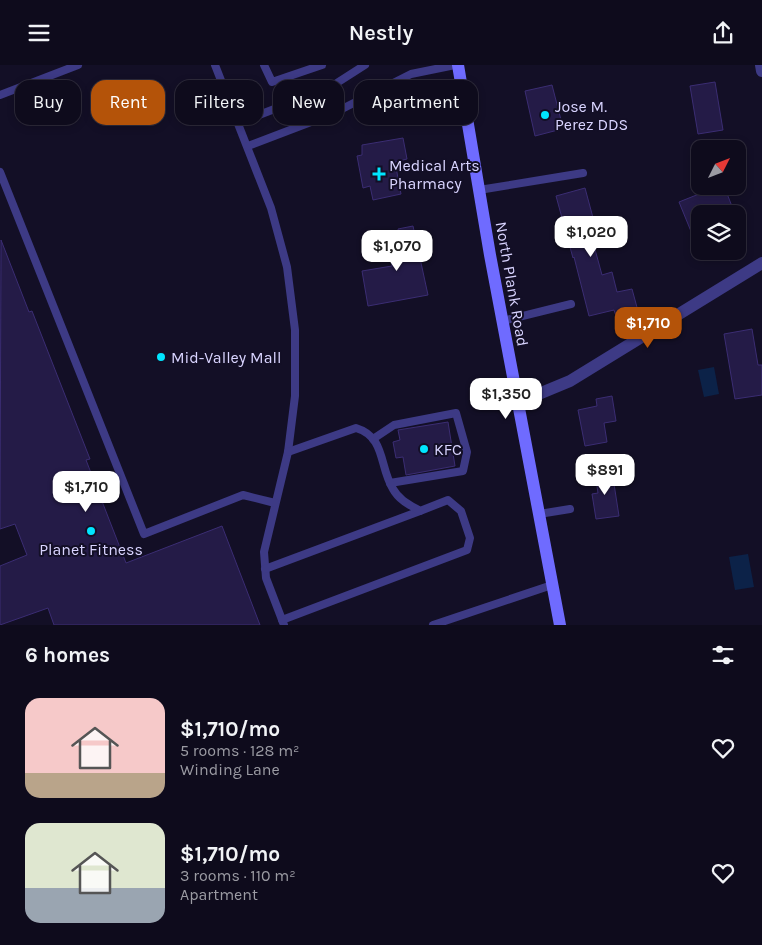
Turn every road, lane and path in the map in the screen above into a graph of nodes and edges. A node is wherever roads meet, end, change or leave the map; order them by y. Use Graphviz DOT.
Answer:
graph roads {
  1 [pos="78,65"];
  2 [pos="215,65"];
  3 [pos="264,65"];
  4 [pos="322,65"];
  5 [pos="365,65"];
  6 [pos="457,65"];
  7 [pos="761,65"];
  8 [pos="762,71"];
  9 [pos="221,80"];
  10 [pos="0,95"];
  11 [pos="263,113"];
  12 [pos="239,125"];
  13 [pos="248,146"];
  14 [pos="0,172"];
  15 [pos="583,173"];
  16 [pos="479,190"];
  17 [pos="762,263"];
  18 [pos="571,304"];
  19 [pos="502,321"];
  20 [pos="517,403"];
  21 [pos="373,439"];
  22 [pos="288,452"];
  23 [pos="390,483"];
  24 [pos="275,503"];
  25 [pos="570,509"];
  26 [pos="420,511"];
  27 [pos="539,515"];
  28 [pos="265,569"];
  29 [pos="552,585"];
  30 [pos="283,623"];
  31 [pos="434,625"];
  32 [pos="560,625"];
  1 -- 10 [label="lane"];
  2 -- 9 [label="lane"];
  3 -- 4 [label="lane"];
  5 -- 11 [label="lane"];
  6 -- 13 [label="lane"];
  6 -- 16 [label="main road, North Plank Road"];
  7 -- 8 [label="street"];
  12 -- 13 [label="lane"];
  13 -- 22 [label="lane"];
  14 -- 24 [label="lane"];
  15 -- 16 [label="lane"];
  16 -- 19 [label="main road, North Plank Road"];
  17 -- 20 [label="street"];
  18 -- 19 [label="lane"];
  19 -- 20 [label="main road, North Plank Road"];
  20 -- 27 [label="main road, North Plank Road"];
  21 -- 22 [label="lane"];
  21 -- 23 [label="lane"];
  21 -- 23 [label="lane"];
  22 -- 24 [label="lane"];
  23 -- 26 [label="lane"];
  24 -- 28 [label="lane"];
  25 -- 27 [label="lane"];
  26 -- 28 [label="lane"];
  26 -- 30 [label="lane"];
  27 -- 29 [label="main road, North Plank Road"];
  28 -- 30 [label="lane"];
  29 -- 31 [label="lane"];
  29 -- 32 [label="main road, North Plank Road"];
}
